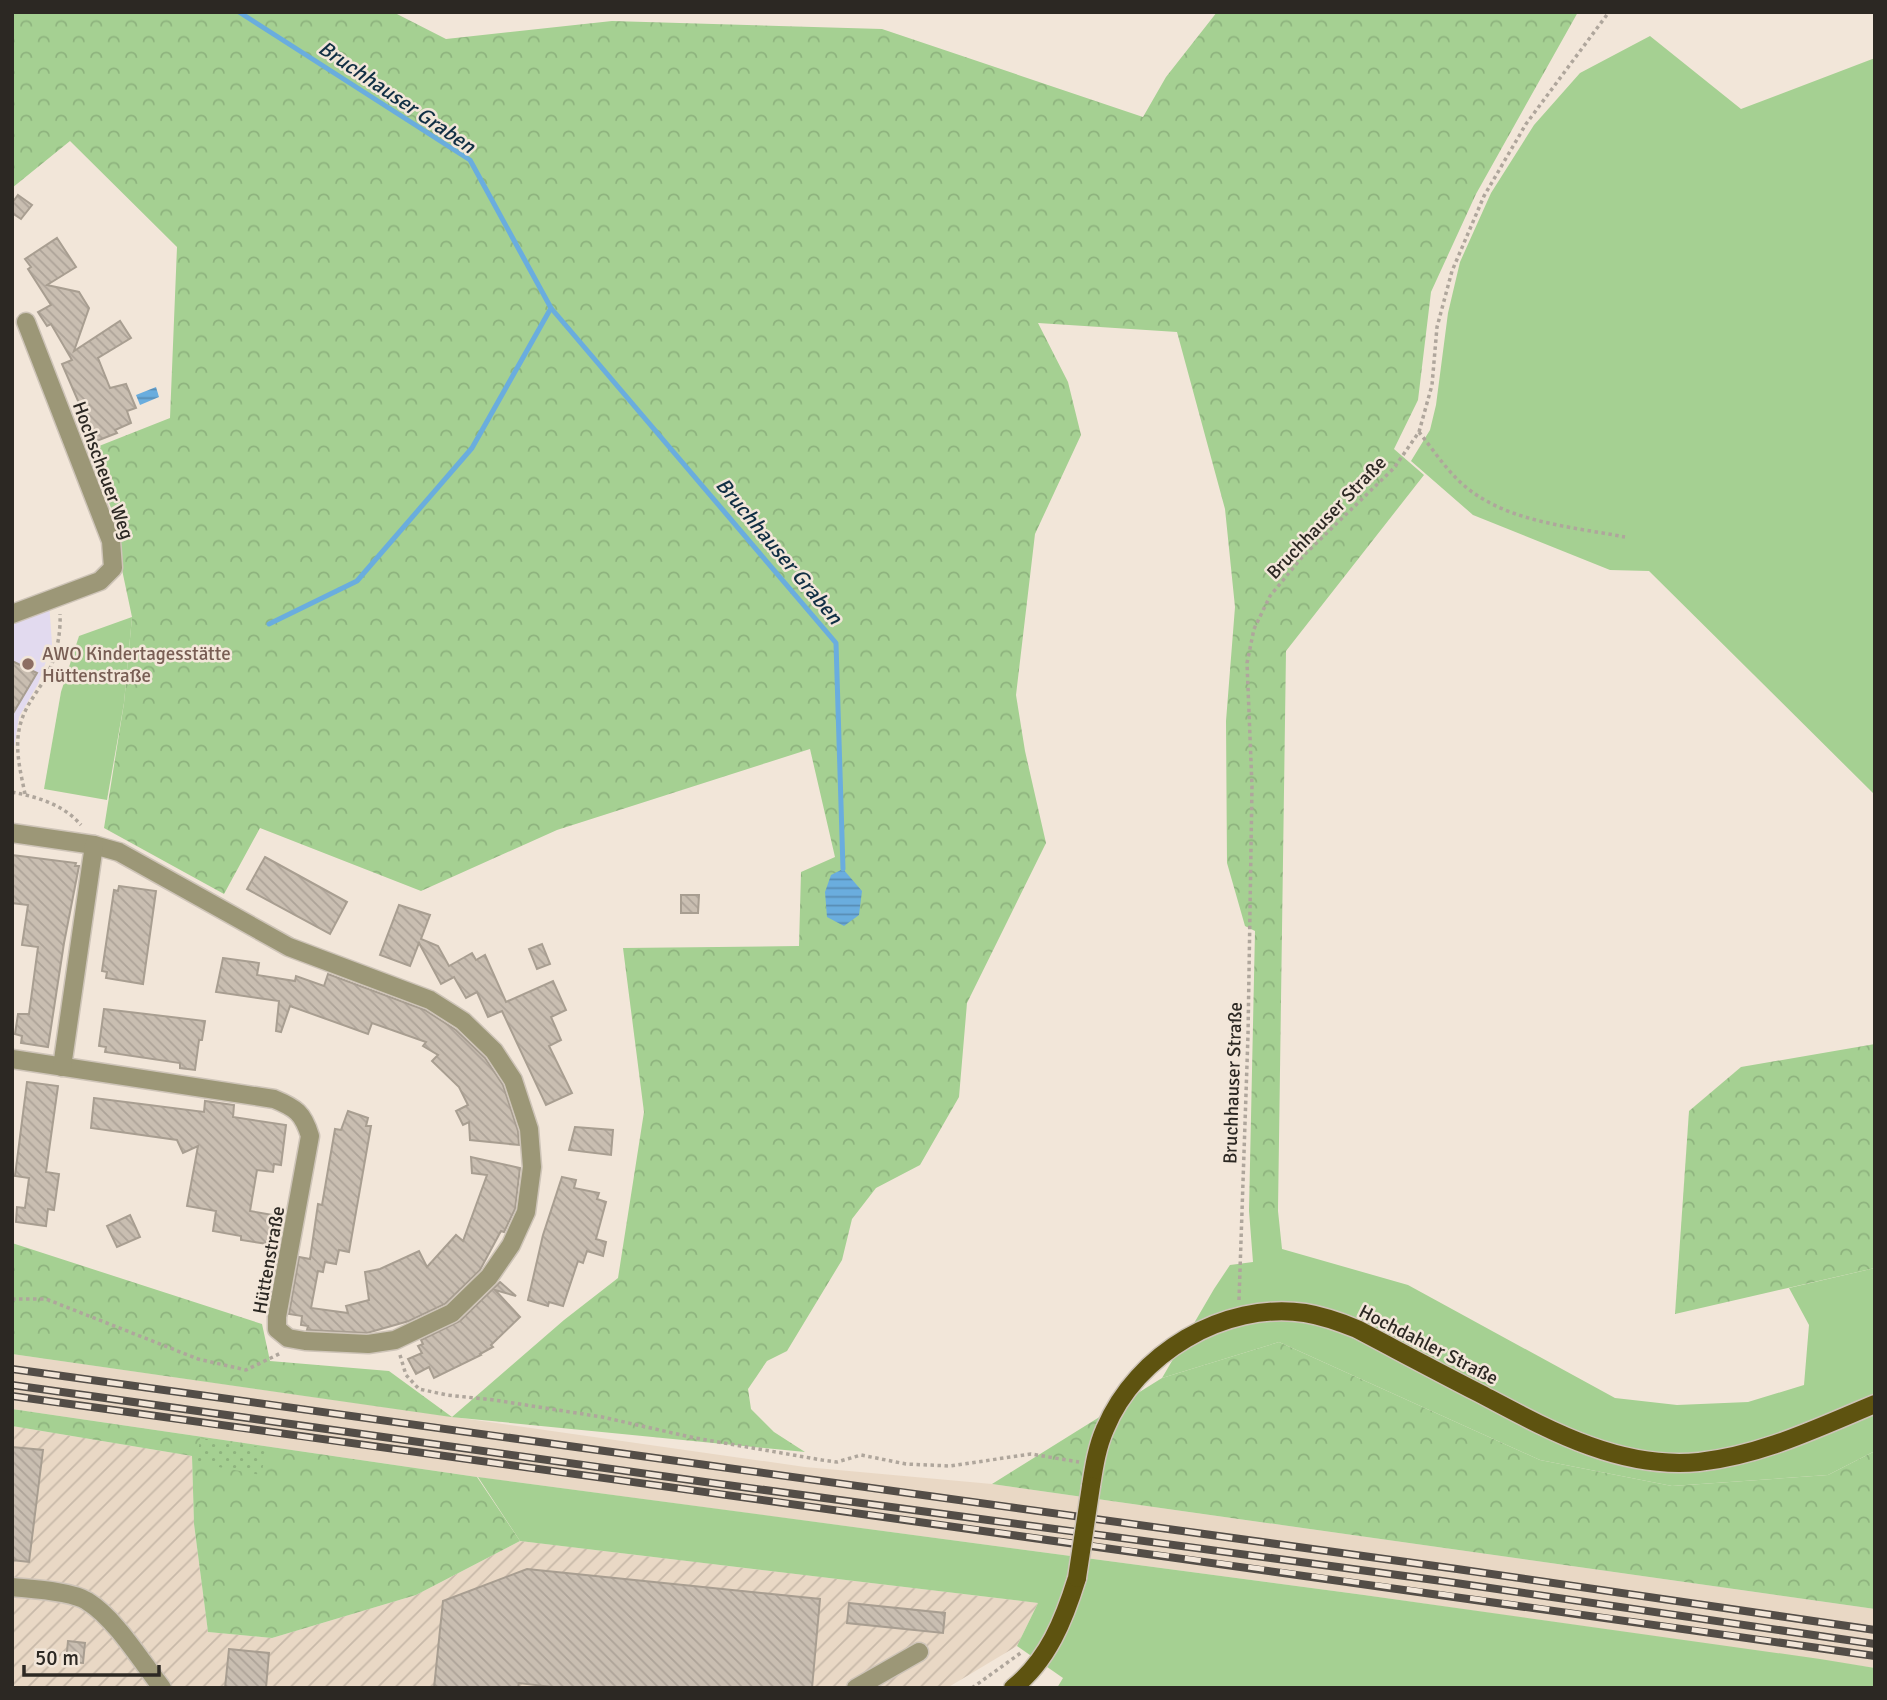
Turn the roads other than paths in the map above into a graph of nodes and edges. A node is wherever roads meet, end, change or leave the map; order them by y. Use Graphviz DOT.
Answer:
graph roads {
  1 [pos="26,322"];
  2 [pos="12,614"];
  3 [pos="12,833"];
  4 [pos="94,845"];
  5 [pos="12,1059"];
  6 [pos="62,1067"];
  7 [pos="1875,1404"];
  8 [pos="12,1587"];
  9 [pos="919,1652"];
  10 [pos="147,1679"];
  11 [pos="162,1688"];
  12 [pos="856,1688"];
  13 [pos="1013,1688"];
  1 -- 2 [label="street, Hochscheuer Weg"];
  3 -- 4 [label="street, Hüttenstraße"];
  4 -- 6 [label="street"];
  4 -- 6 [label="street, Hüttenstraße"];
  5 -- 6 [label="street"];
  7 -- 13 [label="main road, Hochdahler Straße, bridge"];
  8 -- 10 [label="street"];
  9 -- 12 [label="street"];
  10 -- 11 [label="street"];
}
